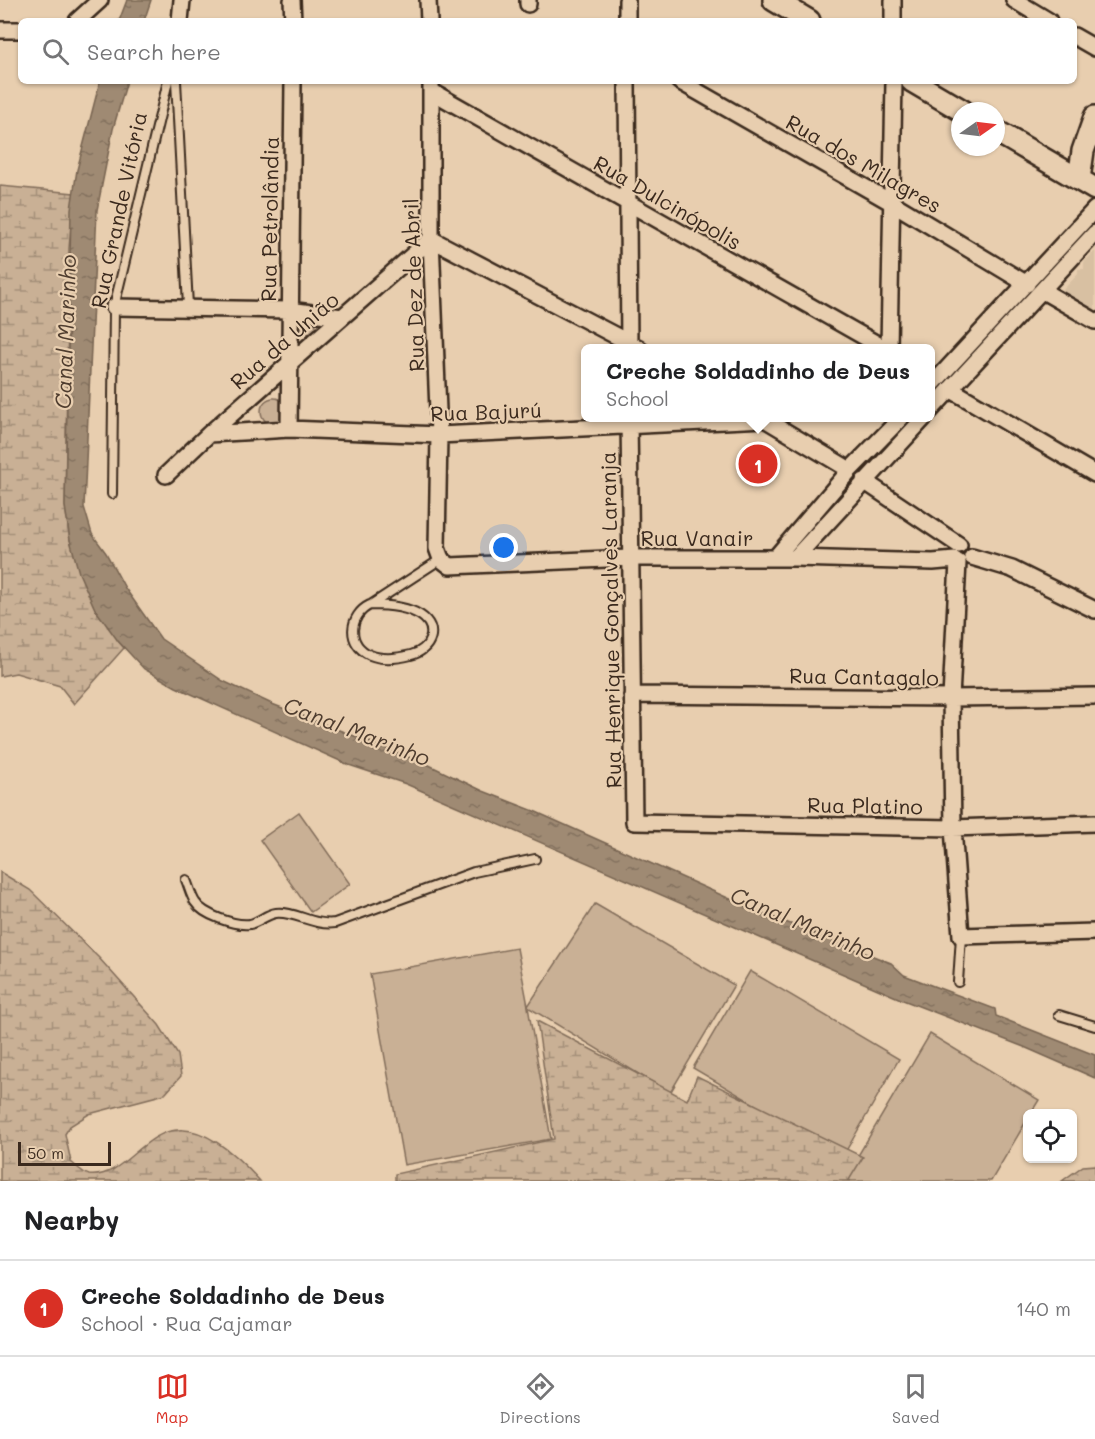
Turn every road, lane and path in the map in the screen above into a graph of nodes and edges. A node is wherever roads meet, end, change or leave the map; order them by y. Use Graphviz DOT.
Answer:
graph roads {
  1 [pos="182,0"];
  2 [pos="292,0"];
  3 [pos="428,0"];
  4 [pos="627,0"];
  5 [pos="774,0"];
  6 [pos="893,0"];
  7 [pos="1014,0"];
  8 [pos="93,3"];
  9 [pos="80,18"];
  10 [pos="180,18"];
  11 [pos="293,18"];
  12 [pos="429,18"];
  13 [pos="627,18"];
  14 [pos="805,18"];
  15 [pos="893,18"];
  16 [pos="1044,18"];
  17 [pos="0,30"];
  18 [pos="18,30"];
  19 [pos="1077,38"];
  20 [pos="1095,48"];
  21 [pos="167,84"];
  22 [pos="176,84"];
  23 [pos="292,84"];
  24 [pos="627,84"];
  25 [pos="685,84"];
  26 [pos="894,84"];
  27 [pos="917,84"];
  28 [pos="431,86"];
  29 [pos="951,104"];
  30 [pos="1095,117"];
  31 [pos="1005,135"];
  32 [pos="1087,184"];
  33 [pos="627,203"];
  34 [pos="894,204"];
  35 [pos="1095,209"];
  36 [pos="1095,233"];
  37 [pos="431,239"];
  38 [pos="1027,284"];
  39 [pos="1043,291"];
  40 [pos="188,306"];
  41 [pos="114,307"];
  42 [pos="288,310"];
  43 [pos="342,317"];
  44 [pos="1095,321"];
  45 [pos="626,344"];
  46 [pos="632,344"];
  47 [pos="877,344"];
  48 [pos="889,344"];
  49 [pos="288,365"];
  50 [pos="935,380"];
  51 [pos="950,389"];
  52 [pos="935,406"];
  53 [pos="615,422"];
  54 [pos="629,422"];
  55 [pos="771,422"];
  56 [pos="897,422"];
  57 [pos="919,422"];
  58 [pos="289,429"];
  59 [pos="209,434"];
  60 [pos="439,435"];
  61 [pos="850,470"];
  62 [pos="1095,474"];
  63 [pos="166,475"];
  64 [pos="864,481"];
  65 [pos="112,494"];
  66 [pos="961,556"];
  67 [pos="629,558"];
  68 [pos="775,558"];
  69 [pos="795,558"];
  70 [pos="441,559"];
  71 [pos="370,605"];
  72 [pos="1095,610"];
  73 [pos="632,695"];
  74 [pos="1095,696"];
  75 [pos="951,698"];
  76 [pos="634,822"];
  77 [pos="1095,823"];
  78 [pos="953,828"];
  79 [pos="535,859"];
  80 [pos="186,880"];
  81 [pos="1095,932"];
  82 [pos="961,936"];
  83 [pos="958,982"];
  84 [pos="1059,1015"];
  85 [pos="1095,1026"];
  1 -- 10 [label="street"];
  2 -- 11 [label="street"];
  3 -- 12 [label="street"];
  4 -- 13 [label="street"];
  5 -- 14 [label="street"];
  6 -- 15 [label="street"];
  7 -- 16 [label="street"];
  8 -- 9 [label="street"];
  17 -- 18 [label="street"];
  19 -- 20 [label="street"];
  21 -- 41 [label="lane, Rua Grande Vitória"];
  22 -- 40 [label="lane"];
  23 -- 42 [label="street, Rua Petrolândia"];
  24 -- 33 [label="street"];
  25 -- 34 [label="street, Rua dos Milagres"];
  26 -- 34 [label="street"];
  27 -- 29 [label="street"];
  28 -- 33 [label="street, Rua Dulcinópolis"];
  28 -- 37 [label="street, Rua Dez de Abril"];
  30 -- 32 [label="street"];
  31 -- 32 [label="street"];
  33 -- 46 [label="street"];
  33 -- 47 [label="street, Rua Dulcinópolis"];
  34 -- 38 [label="street, Rua dos Milagres"];
  34 -- 48 [label="street"];
  35 -- 38 [label="street"];
  36 -- 39 [label="street"];
  37 -- 43 [label="street, Rua da União"];
  37 -- 45 [label="street"];
  37 -- 60 [label="street, Rua Dez de Abril"];
  38 -- 50 [label="street"];
  39 -- 44 [label="street"];
  39 -- 51 [label="street"];
  40 -- 41 [label="street"];
  40 -- 42 [label="street"];
  41 -- 65 [label="lane, Rua Grande Vitória"];
  42 -- 43 [label="street"];
  42 -- 49 [label="street, Rua Petrolândia"];
  43 -- 49 [label="street, Rua da União"];
  49 -- 58 [label="street, Rua Petrolândia"];
  49 -- 59 [label="street, Rua da União"];
  51 -- 52 [label="street"];
  51 -- 62 [label="street"];
  53 -- 60 [label="street, Rua Bajurú"];
  54 -- 67 [label="street, Rua Henrique Gonçalves Laranja"];
  55 -- 61 [label="street"];
  56 -- 61 [label="street"];
  57 -- 64 [label="street"];
  58 -- 59 [label="street, Rua Bajurú"];
  58 -- 60 [label="street, Rua Bajurú"];
  59 -- 63 [label="street, Rua da União"];
  60 -- 70 [label="street, Rua Dez de Abril"];
  61 -- 68 [label="street"];
  64 -- 66 [label="street"];
  64 -- 69 [label="street"];
  66 -- 69 [label="street, Rua Vanair"];
  66 -- 72 [label="street"];
  66 -- 75 [label="street"];
  67 -- 68 [label="street, Rua Vanair"];
  67 -- 70 [label="street, Rua Vanair"];
  67 -- 73 [label="street, Rua Henrique Gonçalves Laranja"];
  68 -- 69 [label="street, Rua Vanair"];
  70 -- 71 [label="lane"];
  71 -- 71 [label="lane"];
  73 -- 75 [label="street, Rua Cantagalo"];
  73 -- 76 [label="street, Rua Henrique Gonçalves Laranja"];
  74 -- 75 [label="street, Rua Cantagalo"];
  75 -- 78 [label="street"];
  76 -- 78 [label="street, Rua Platino"];
  77 -- 78 [label="street, Rua Platino"];
  78 -- 82 [label="street"];
  79 -- 80 [label="lane"];
  81 -- 82 [label="street"];
  82 -- 83 [label="lane"];
  84 -- 85 [label="lane"];
}
